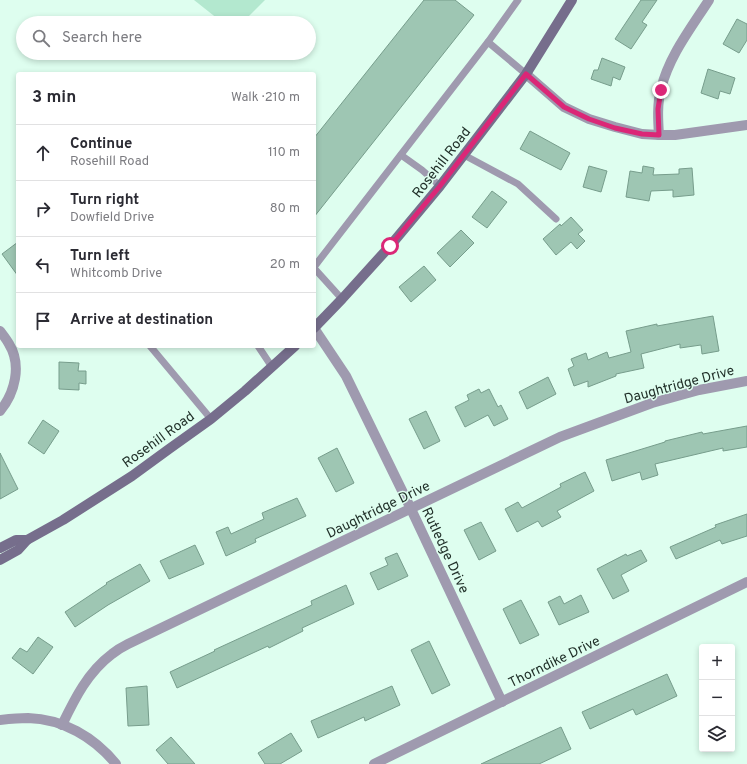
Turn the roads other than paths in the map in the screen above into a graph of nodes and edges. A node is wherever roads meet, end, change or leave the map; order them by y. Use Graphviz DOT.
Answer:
graph roads {
  1 [pos="518,0"];
  2 [pos="572,0"];
  3 [pos="708,0"];
  4 [pos="488,42"];
  5 [pos="526,74"];
  6 [pos="747,125"];
  7 [pos="659,135"];
  8 [pos="401,155"];
  9 [pos="464,156"];
  10 [pos="440,186"];
  11 [pos="556,219"];
  12 [pos="316,265"];
  13 [pos="316,270"];
  14 [pos="342,299"];
  15 [pos="316,326"];
  16 [pos="0,331"];
  17 [pos="316,331"];
  18 [pos="152,348"];
  19 [pos="259,348"];
  20 [pos="293,348"];
  21 [pos="272,367"];
  22 [pos="747,381"];
  23 [pos="0,410"];
  24 [pos="211,419"];
  25 [pos="411,508"];
  26 [pos="27,540"];
  27 [pos="0,548"];
  28 [pos="0,560"];
  29 [pos="747,582"];
  30 [pos="502,702"];
  31 [pos="0,720"];
  32 [pos="62,725"];
  33 [pos="116,764"];
  34 [pos="374,764"];
  1 -- 4 [label="lane"];
  2 -- 5 [label="main road, Rosehill Road"];
  3 -- 7 [label="street"];
  4 -- 5 [label="lane"];
  4 -- 8 [label="lane"];
  5 -- 7 [label="street"];
  5 -- 9 [label="main road, Rosehill Road"];
  6 -- 7 [label="street"];
  8 -- 10 [label="lane"];
  8 -- 12 [label="lane"];
  9 -- 10 [label="main road, Rosehill Road"];
  9 -- 11 [label="lane"];
  10 -- 14 [label="main road, Rosehill Road"];
  13 -- 14 [label="lane"];
  14 -- 15 [label="main road, Rosehill Road"];
  16 -- 23 [label="street"];
  17 -- 25 [label="street, Rutledge Drive"];
  18 -- 24 [label="lane"];
  19 -- 21 [label="lane"];
  20 -- 21 [label="main road, Rosehill Road"];
  21 -- 24 [label="main road, Rosehill Road"];
  22 -- 25 [label="street, Daughtridge Drive"];
  24 -- 26 [label="main road, Rosehill Road"];
  25 -- 30 [label="street, Rutledge Drive"];
  25 -- 32 [label="street, Daughtridge Drive"];
  26 -- 27 [label="main road, Rosehill Road"];
  26 -- 28 [label="main road, Rosehill Road"];
  29 -- 30 [label="street, Thorndike Drive"];
  30 -- 34 [label="street, Thorndike Drive"];
  31 -- 32 [label="street"];
  32 -- 33 [label="street"];
}
